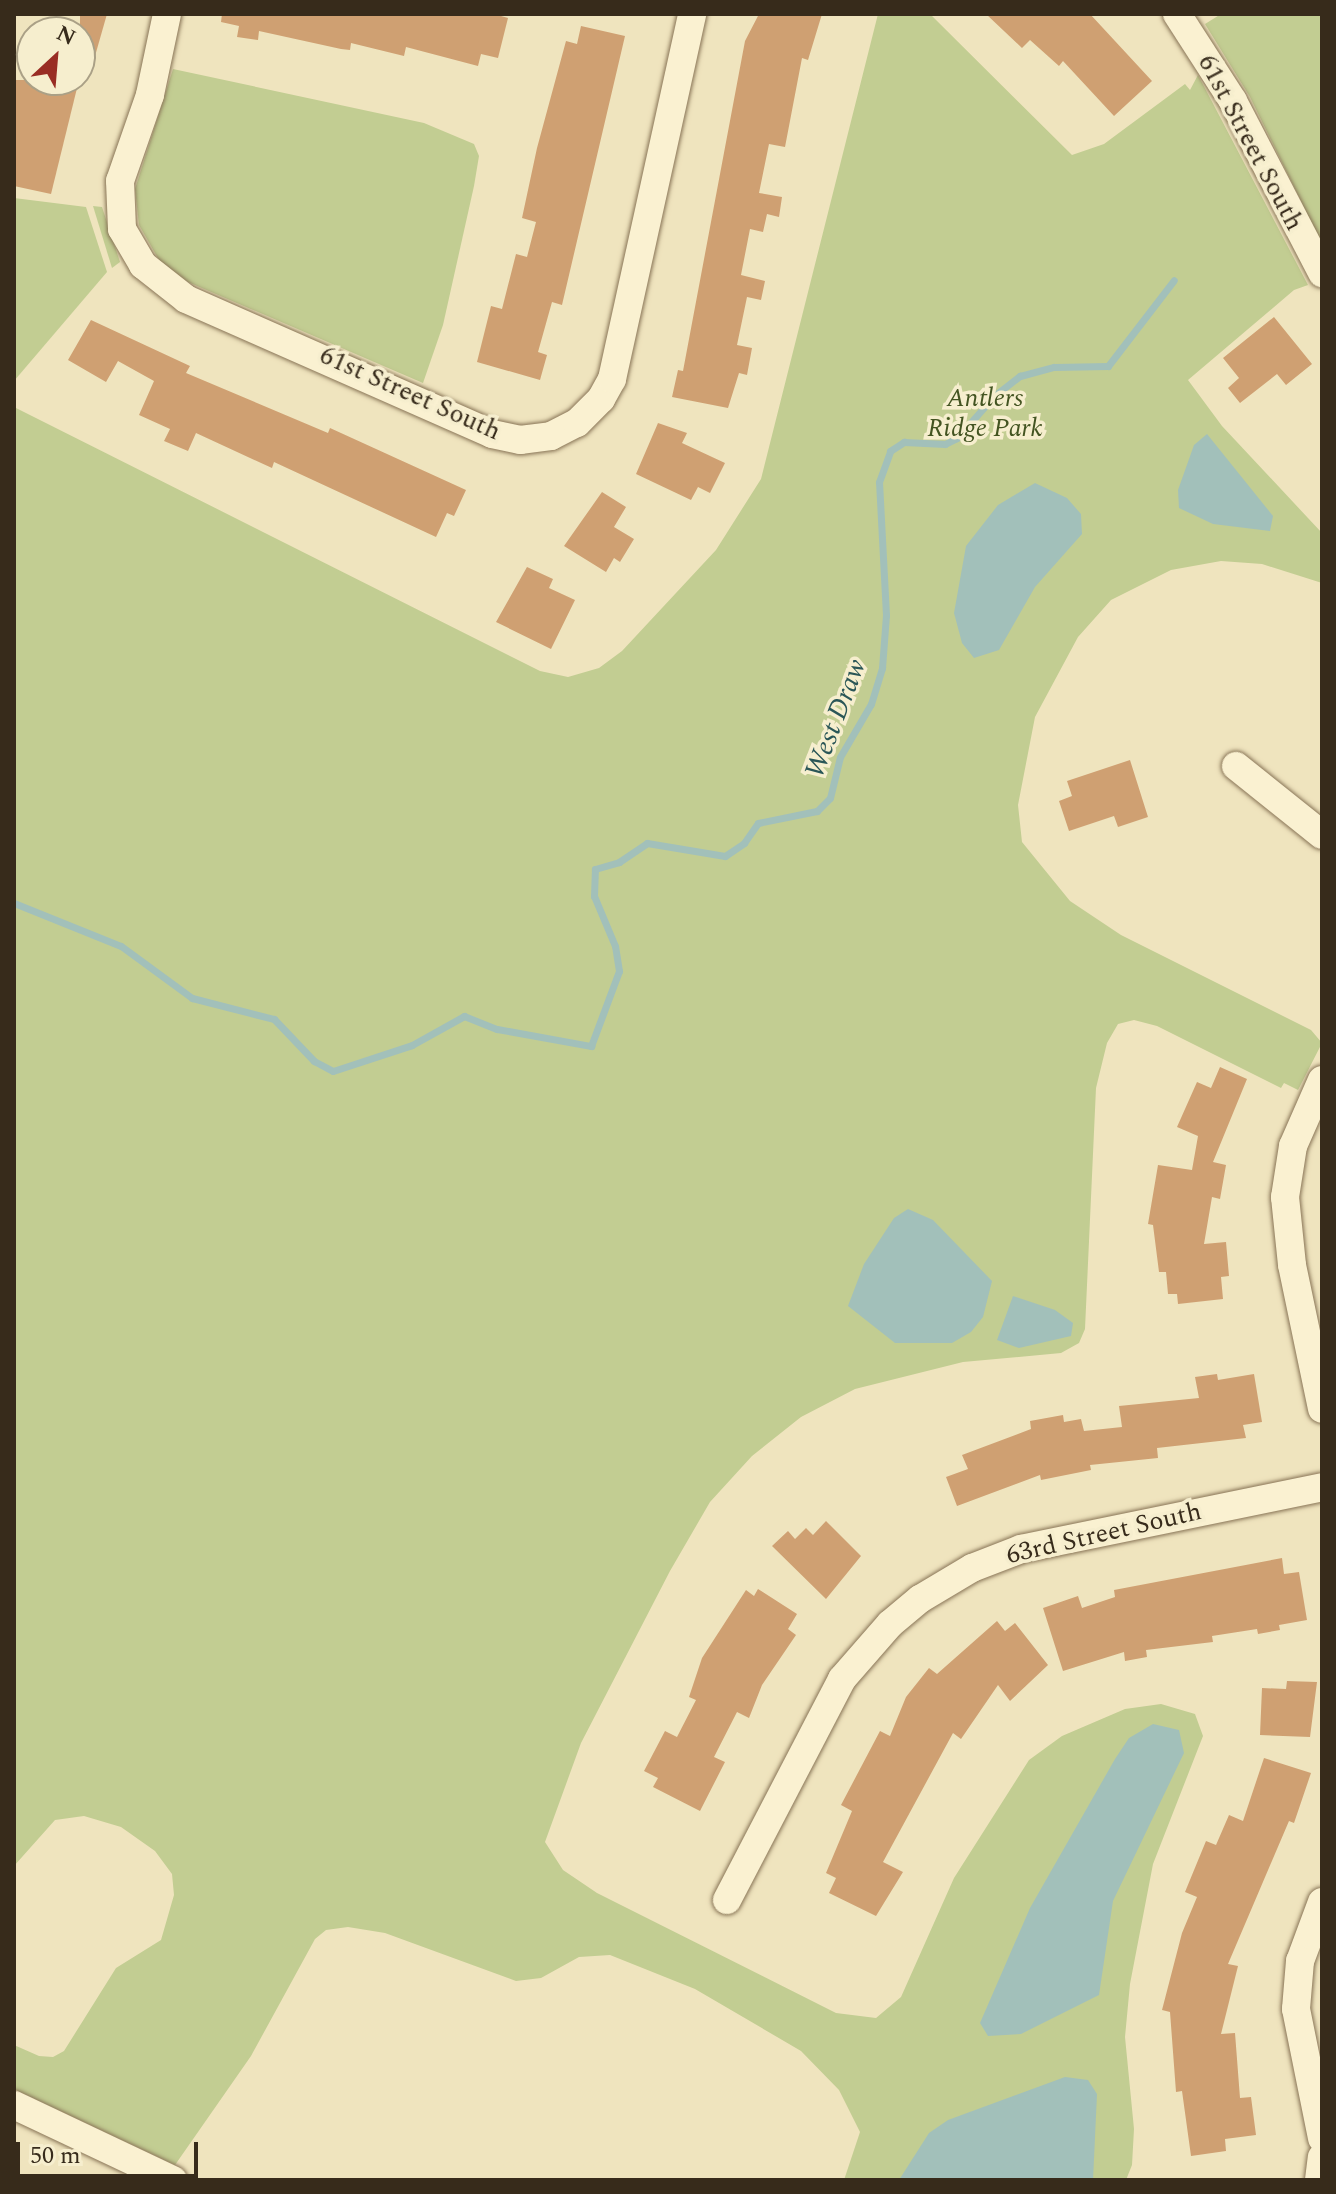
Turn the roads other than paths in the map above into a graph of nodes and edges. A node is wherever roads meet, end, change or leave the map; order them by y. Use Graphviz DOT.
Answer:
graph roads {
  1 [pos="167,14"];
  2 [pos="692,14"];
  3 [pos="1177,14"];
  4 [pos="1322,273"];
  5 [pos="1236,766"];
  6 [pos="1322,835"];
  7 [pos="1322,1080"];
  8 [pos="1322,1409"];
  9 [pos="1322,1487"];
  10 [pos="727,1900"];
  11 [pos="1322,1902"];
  12 [pos="14,2105"];
  13 [pos="1322,2138"];
  14 [pos="1322,2157"];
  15 [pos="173,2180"];
  16 [pos="1319,2180"];
  1 -- 2 [label="street, 61st Street South"];
  3 -- 4 [label="street, 61st Street South"];
  5 -- 6 [label="street"];
  7 -- 8 [label="street"];
  9 -- 10 [label="street, 63rd Street South"];
  11 -- 13 [label="street"];
  12 -- 15 [label="street"];
  14 -- 16 [label="street"];
}
